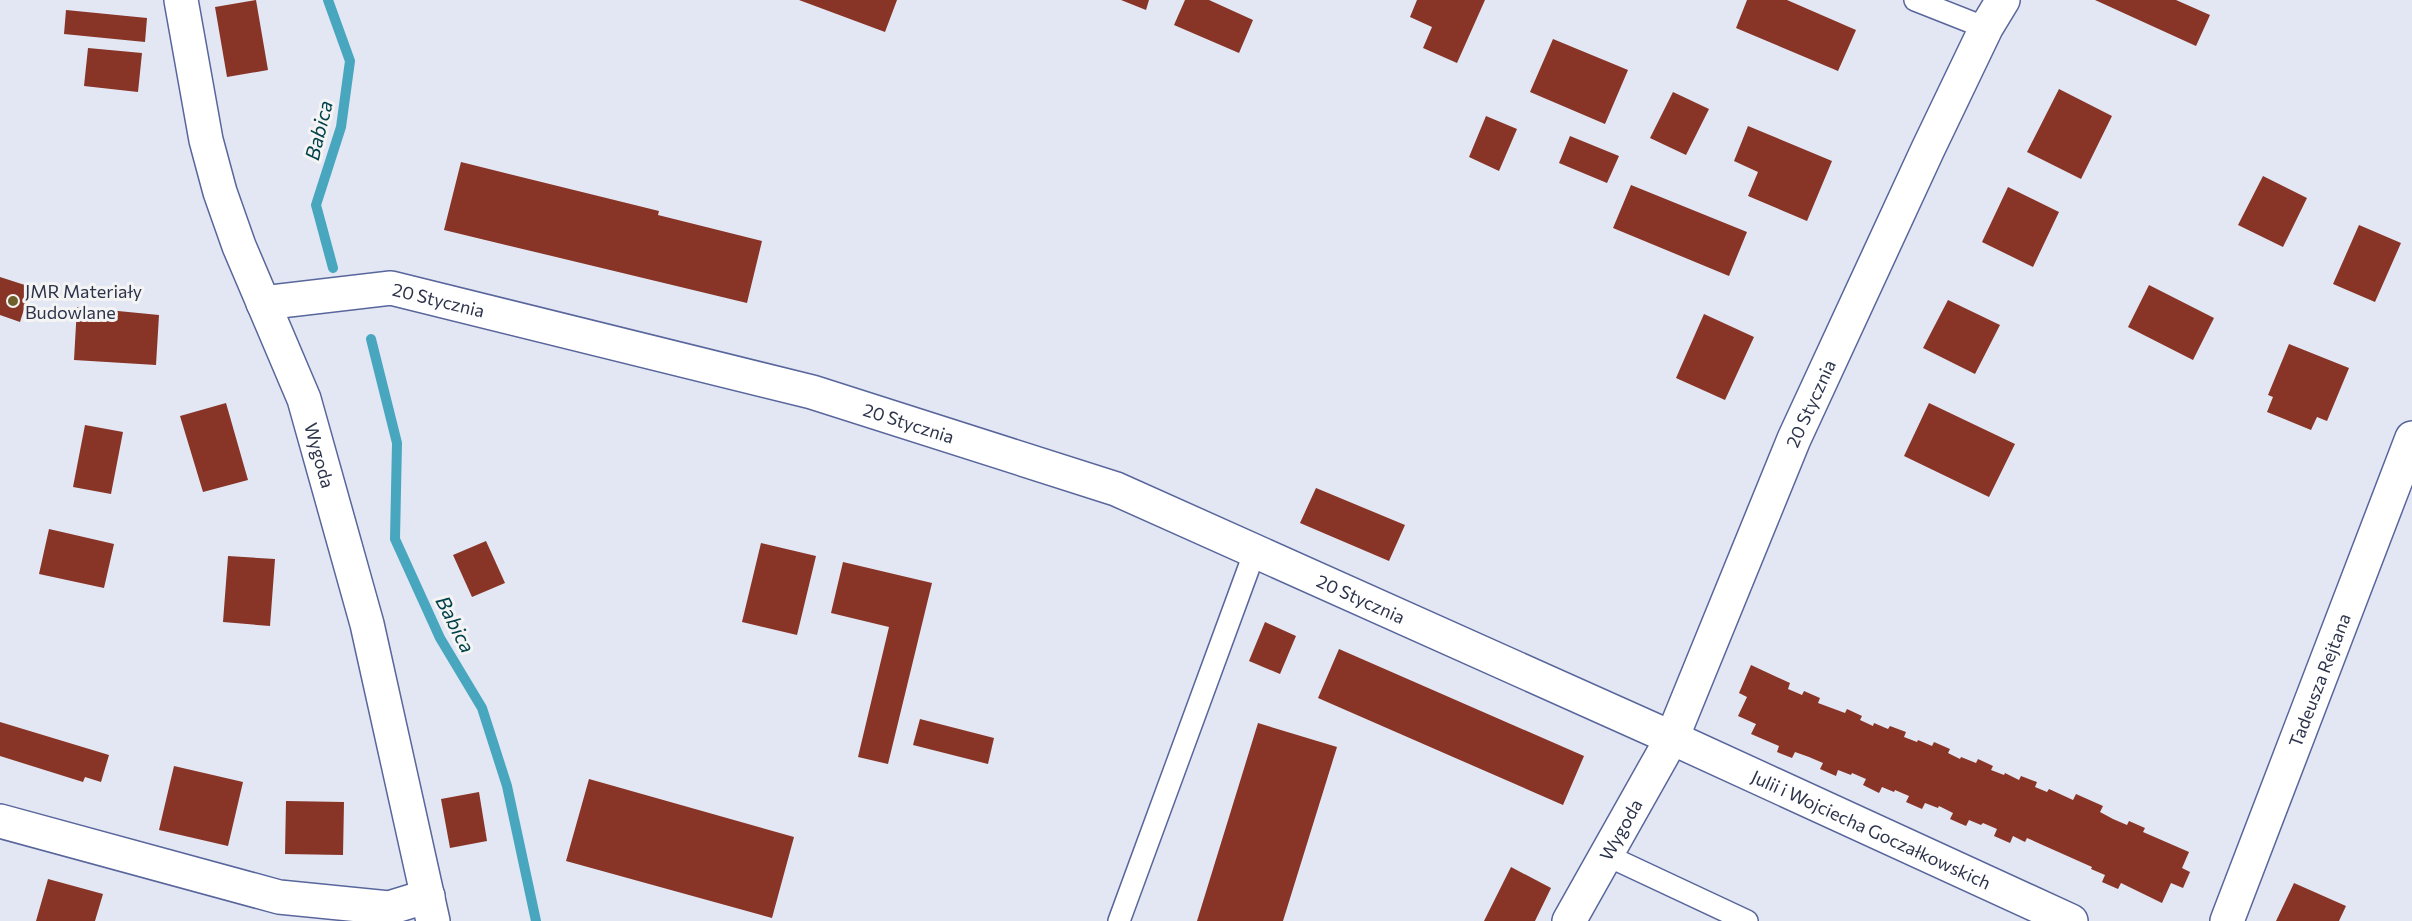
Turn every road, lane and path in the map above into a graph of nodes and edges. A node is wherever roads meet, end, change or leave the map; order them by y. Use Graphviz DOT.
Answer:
graph roads {
  1 [pos="181,0"];
  2 [pos="1915,0"];
  3 [pos="2003,0"];
  4 [pos="1986,28"];
  5 [pos="262,303"];
  6 [pos="2412,438"];
  7 [pos="1255,551"];
  8 [pos="1672,738"];
  9 [pos="0,820"];
  10 [pos="1606,855"];
  11 [pos="431,908"];
  12 [pos="1119,921"];
  13 [pos="1569,921"];
  14 [pos="1747,921"];
  15 [pos="2071,921"];
  16 [pos="2227,921"];
  1 -- 5 [label="street, Wygoda"];
  2 -- 4 [label="lane"];
  3 -- 4 [label="street, 20 Stycznia"];
  4 -- 8 [label="street, 20 Stycznia"];
  5 -- 7 [label="street, 20 Stycznia"];
  5 -- 11 [label="street, Wygoda"];
  6 -- 16 [label="street, Tadeusza Rejtana"];
  7 -- 8 [label="street, 20 Stycznia"];
  7 -- 12 [label="lane"];
  8 -- 10 [label="street, Wygoda"];
  8 -- 15 [label="street, Julii i Wojciecha Goczałkowskich"];
  9 -- 11 [label="street"];
  10 -- 13 [label="street, Wygoda"];
  10 -- 14 [label="lane"];
}
